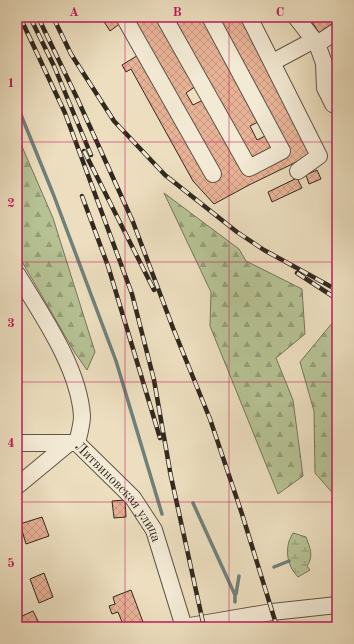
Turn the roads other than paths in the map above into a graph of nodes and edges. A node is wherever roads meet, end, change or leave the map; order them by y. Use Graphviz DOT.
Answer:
graph roads {
  1 [pos="124,17"];
  2 [pos="164,17"];
  3 [pos="210,17"];
  4 [pos="249,17"];
  5 [pos="296,17"];
  6 [pos="337,31"];
  7 [pos="316,42"];
  8 [pos="273,62"];
  9 [pos="330,63"];
  10 [pos="337,103"];
  11 [pos="298,171"];
  12 [pos="213,174"];
  13 [pos="17,274"];
  14 [pos="17,443"];
  15 [pos="73,443"];
  16 [pos="17,486"];
  17 [pos="337,605"];
  18 [pos="184,627"];
  1 -- 12 [label="street"];
  2 -- 3 [label="street"];
  4 -- 8 [label="street"];
  5 -- 7 [label="street"];
  6 -- 7 [label="street"];
  7 -- 8 [label="street"];
  7 -- 9 [label="street"];
  8 -- 11 [label="street"];
  9 -- 10 [label="street"];
  13 -- 15 [label="street, Литвиновская улица"];
  14 -- 15 [label="street"];
  15 -- 16 [label="street"];
  15 -- 18 [label="street, Литвиновская улица"];
  17 -- 18 [label="street"];
}
